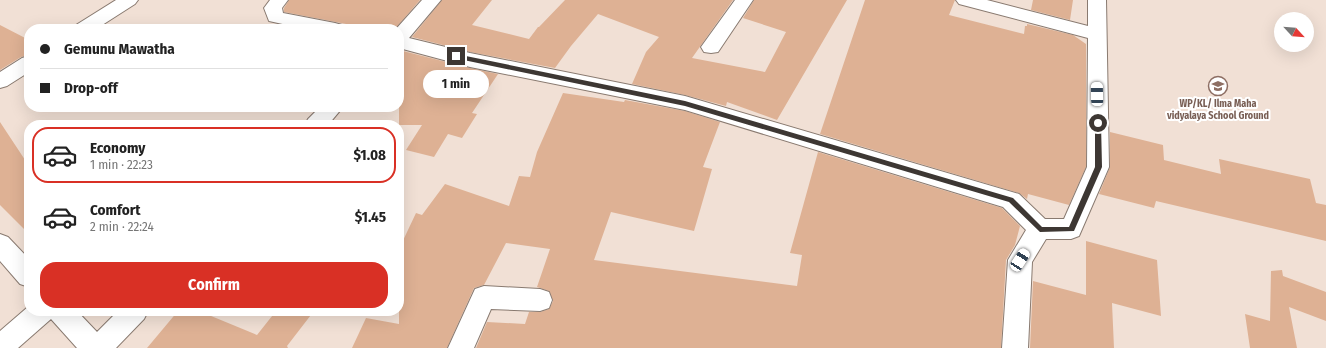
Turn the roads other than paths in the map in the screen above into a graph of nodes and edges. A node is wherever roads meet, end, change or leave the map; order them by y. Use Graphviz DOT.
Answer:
graph roads {
  1 [pos="129,0"];
  2 [pos="279,0"];
  3 [pos="432,0"];
  4 [pos="744,0"];
  5 [pos="965,0"];
  6 [pos="1097,0"];
  7 [pos="91,24"];
  8 [pos="310,24"];
  9 [pos="404,32"];
  10 [pos="1096,34"];
  11 [pos="404,43"];
  12 [pos="711,47"];
  13 [pos="24,66"];
  14 [pos="0,81"];
  15 [pos="328,112"];
  16 [pos="320,120"];
  17 [pos="1040,229"];
  18 [pos="0,244"];
  19 [pos="24,270"];
  20 [pos="540,300"];
  21 [pos="36,316"];
  22 [pos="65,316"];
  23 [pos="130,316"];
  24 [pos="0,347"];
  25 [pos="94,348"];
  26 [pos="99,348"];
  27 [pos="461,348"];
  28 [pos="1015,348"];
  1 -- 7 [label="street"];
  2 -- 8 [label="street"];
  3 -- 9 [label="street"];
  4 -- 12 [label="street"];
  5 -- 10 [label="street"];
  6 -- 10 [label="street"];
  10 -- 17 [label="street"];
  11 -- 17 [label="street"];
  13 -- 14 [label="street"];
  15 -- 16 [label="street"];
  17 -- 28 [label="street"];
  18 -- 19 [label="street"];
  20 -- 27 [label="street"];
  21 -- 24 [label="street"];
  22 -- 25 [label="street"];
  23 -- 26 [label="street"];
}
